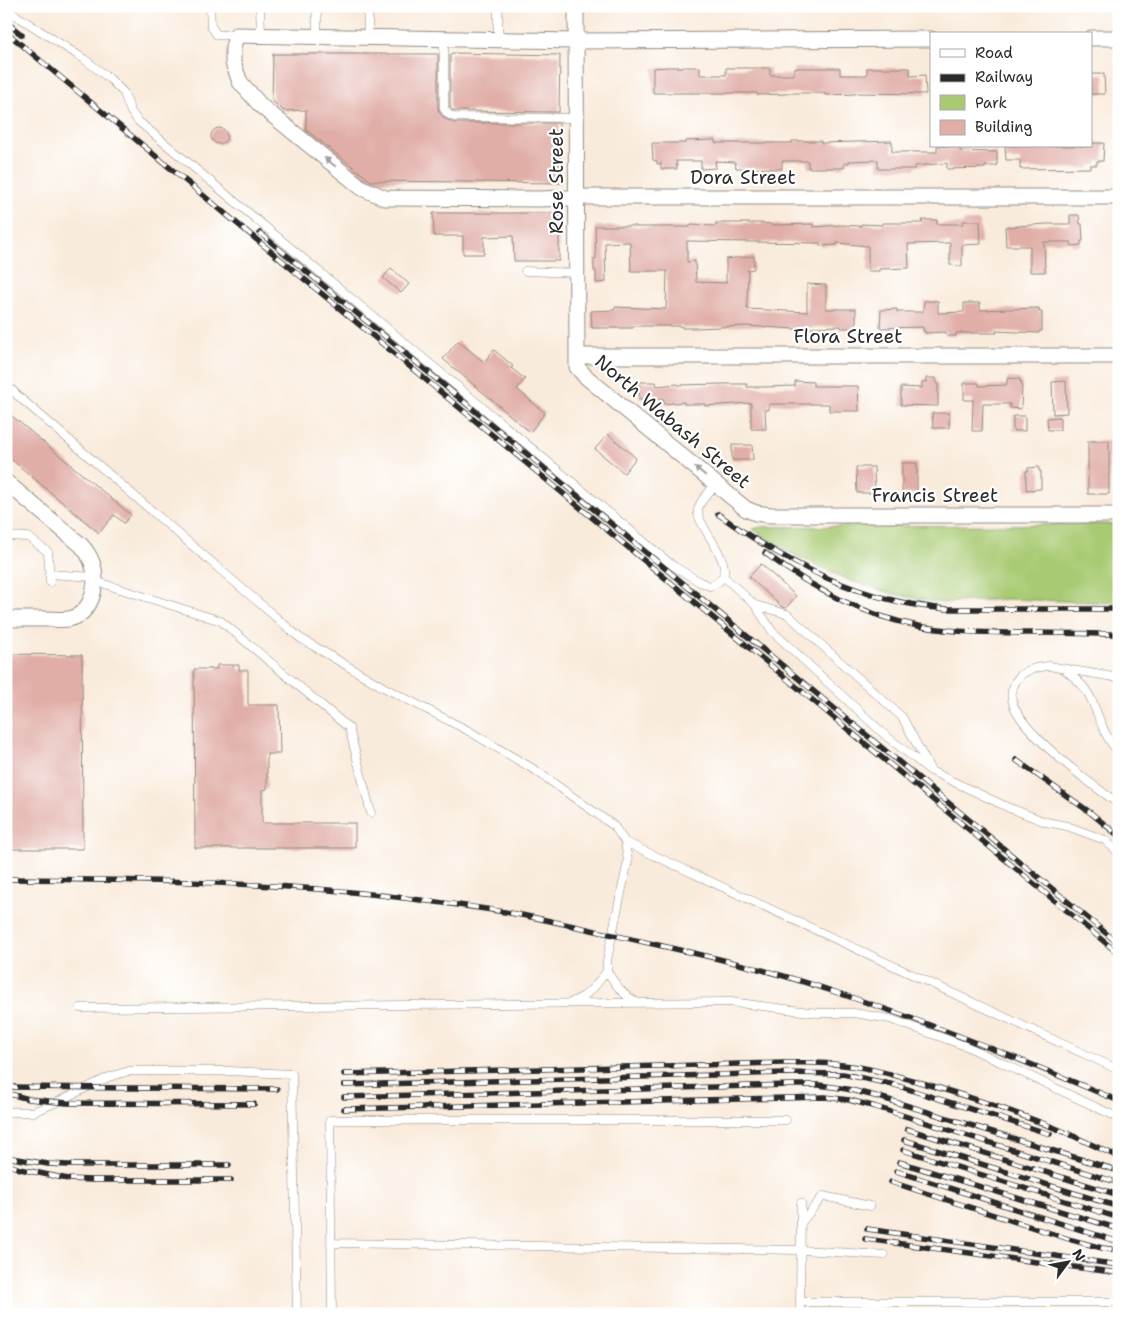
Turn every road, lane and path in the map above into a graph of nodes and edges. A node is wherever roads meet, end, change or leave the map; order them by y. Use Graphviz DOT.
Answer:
graph roads {
  1 [pos="210,6"];
  2 [pos="260,6"];
  3 [pos="317,6"];
  4 [pos="368,6"];
  5 [pos="498,6"];
  6 [pos="576,6"];
  7 [pos="6,9"];
  8 [pos="236,35"];
  9 [pos="261,35"];
  10 [pos="317,36"];
  11 [pos="368,38"];
  12 [pos="1092,38"];
  13 [pos="1119,38"];
  14 [pos="444,39"];
  15 [pos="930,39"];
  16 [pos="498,40"];
  17 [pos="576,41"];
  18 [pos="576,118"];
  19 [pos="1119,197"];
  20 [pos="576,198"];
  21 [pos="525,271"];
  22 [pos="577,273"];
  23 [pos="577,356"];
  24 [pos="1119,356"];
  25 [pos="6,384"];
  26 [pos="6,482"];
  27 [pos="716,484"];
  28 [pos="752,511"];
  29 [pos="1119,515"];
  30 [pos="6,536"];
  31 [pos="723,576"];
  32 [pos="95,579"];
  33 [pos="755,605"];
  34 [pos="6,619"];
  35 [pos="1063,669"];
  36 [pos="1119,678"];
  37 [pos="1119,752"];
  38 [pos="931,771"];
  39 [pos="1119,804"];
  40 [pos="371,813"];
  41 [pos="624,842"];
  42 [pos="1119,853"];
  43 [pos="607,971"];
  44 [pos="637,1002"];
  45 [pos="570,1003"];
  46 [pos="80,1008"];
  47 [pos="1119,1070"];
  48 [pos="6,1112"];
  49 [pos="1119,1118"];
  50 [pos="786,1120"];
  51 [pos="801,1203"];
  52 [pos="870,1206"];
  53 [pos="801,1223"];
  54 [pos="332,1244"];
  55 [pos="801,1250"];
  56 [pos="884,1255"];
  57 [pos="800,1302"];
  58 [pos="1119,1302"];
  59 [pos="297,1314"];
  60 [pos="332,1314"];
  61 [pos="800,1314"];
  1 -- 8 [label="lane"];
  2 -- 9 [label="lane"];
  3 -- 10 [label="lane"];
  4 -- 11 [label="lane"];
  5 -- 16 [label="lane"];
  6 -- 17 [label="street, Rose Street"];
  7 -- 31 [label="lane"];
  8 -- 9 [label="street"];
  20 -- 8 [label="street, Dora Street, one-way"];
  9 -- 10 [label="street"];
  10 -- 11 [label="street"];
  11 -- 14 [label="street"];
  12 -- 13 [label="street"];
  14 -- 16 [label="street"];
  14 -- 18 [label="lane"];
  15 -- 17 [label="street"];
  16 -- 17 [label="street"];
  17 -- 18 [label="street, Rose Street"];
  18 -- 20 [label="street, Rose Street"];
  19 -- 20 [label="street, Dora Street"];
  20 -- 22 [label="street, Rose Street"];
  21 -- 22 [label="lane"];
  22 -- 23 [label="street, Rose Street"];
  23 -- 24 [label="street, Flora Street"];
  27 -- 23 [label="street, North Wabash Street, one-way"];
  25 -- 41 [label="lane"];
  26 -- 32 [label="street"];
  27 -- 28 [label="street, North Wabash Street"];
  27 -- 31 [label="lane"];
  28 -- 29 [label="street, Francis Street"];
  30 -- 32 [label="lane"];
  31 -- 33 [label="lane"];
  32 -- 34 [label="street"];
  32 -- 40 [label="lane"];
  33 -- 38 [label="lane"];
  33 -- 38 [label="lane"];
  35 -- 36 [label="lane"];
  35 -- 37 [label="lane"];
  35 -- 39 [label="lane"];
  38 -- 42 [label="lane"];
  41 -- 43 [label="lane"];
  41 -- 47 [label="lane"];
  43 -- 44 [label="lane"];
  43 -- 45 [label="lane"];
  44 -- 45 [label="lane"];
  44 -- 49 [label="lane"];
  45 -- 46 [label="lane"];
  48 -- 59 [label="lane"];
  50 -- 54 [label="lane"];
  51 -- 53 [label="lane"];
  52 -- 53 [label="lane"];
  53 -- 55 [label="lane"];
  54 -- 55 [label="lane"];
  54 -- 60 [label="lane"];
  55 -- 56 [label="lane"];
  55 -- 57 [label="lane"];
  57 -- 58 [label="lane"];
  57 -- 61 [label="lane"];
}
